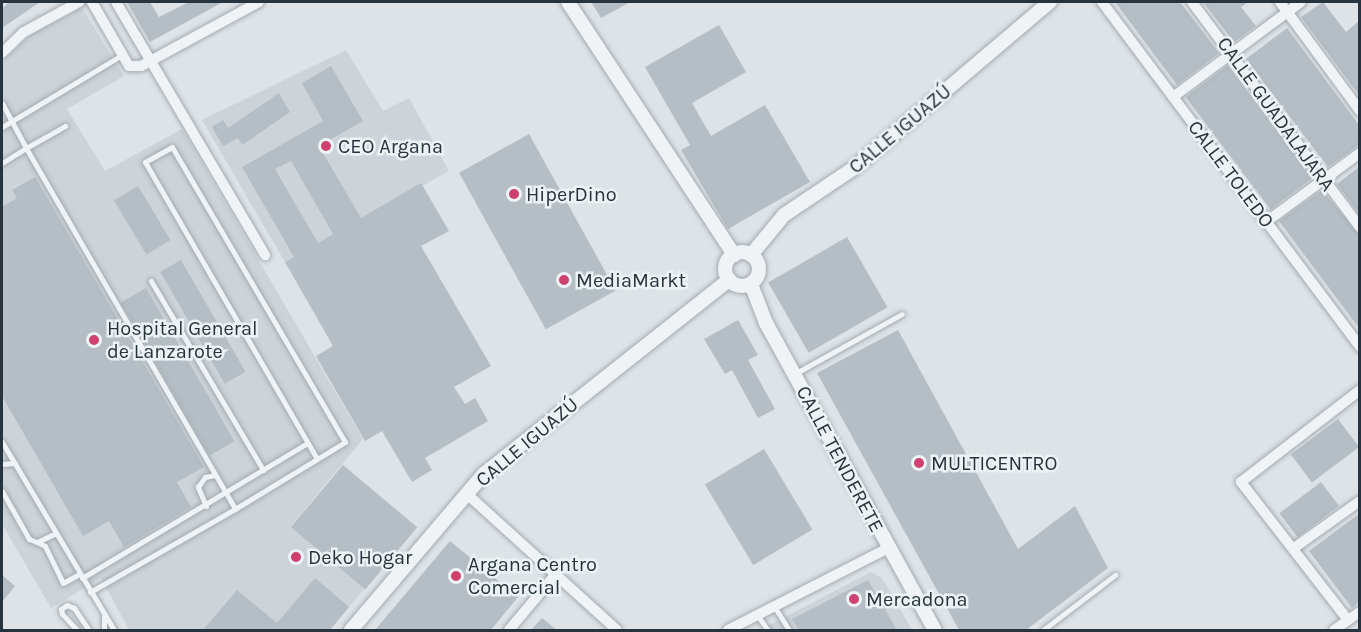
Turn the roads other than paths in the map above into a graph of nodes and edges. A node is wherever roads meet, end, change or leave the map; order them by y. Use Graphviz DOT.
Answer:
graph roads {
  1 [pos="79,2"];
  2 [pos="92,2"];
  3 [pos="116,2"];
  4 [pos="259,2"];
  5 [pos="568,2"];
  6 [pos="1050,2"];
  7 [pos="1102,2"];
  8 [pos="1192,2"];
  9 [pos="1280,2"];
  10 [pos="1301,2"];
  11 [pos="1287,12"];
  12 [pos="2,53"];
  13 [pos="1231,53"];
  14 [pos="122,56"];
  15 [pos="150,60"];
  16 [pos="1173,97"];
  17 [pos="2,103"];
  18 [pos="1359,111"];
  19 [pos="12,121"];
  20 [pos="65,126"];
  21 [pos="2,127"];
  22 [pos="26,148"];
  23 [pos="1359,153"];
  24 [pos="2,163"];
  25 [pos="1325,179"];
  26 [pos="1266,222"];
  27 [pos="1359,228"];
  28 [pos="265,255"];
  29 [pos="734,255"];
  30 [pos="751,255"];
  31 [pos="729,279"];
  32 [pos="151,281"];
  33 [pos="750,284"];
  34 [pos="902,314"];
  35 [pos="1359,347"];
  36 [pos="794,374"];
  37 [pos="1359,390"];
  38 [pos="2,442"];
  39 [pos="308,443"];
  40 [pos="317,459"];
  41 [pos="15,463"];
  42 [pos="2,464"];
  43 [pos="263,470"];
  44 [pos="215,475"];
  45 [pos="2,491"];
  46 [pos="226,493"];
  47 [pos="467,494"];
  48 [pos="1359,501"];
  49 [pos="206,506"];
  50 [pos="235,509"];
  51 [pos="56,533"];
  52 [pos="37,542"];
  53 [pos="888,548"];
  54 [pos="1294,548"];
  55 [pos="556,574"];
  56 [pos="1115,575"];
  57 [pos="81,576"];
  58 [pos="90,592"];
  59 [pos="774,606"];
  60 [pos="1359,612"];
  61 [pos="104,615"];
  62 [pos="758,615"];
  63 [pos="1348,620"];
  64 [pos="77,630"];
  65 [pos="89,630"];
  66 [pos="104,630"];
  67 [pos="114,630"];
  68 [pos="351,630"];
  69 [pos="509,630"];
  70 [pos="617,630"];
  71 [pos="728,630"];
  72 [pos="768,630"];
  73 [pos="789,630"];
  74 [pos="935,630"];
  75 [pos="1043,630"];
  76 [pos="1334,630"];
  1 -- 12 [label="street"];
  2 -- 14 [label="street"];
  3 -- 15 [label="street"];
  4 -- 15 [label="street"];
  5 -- 29 [label="street"];
  6 -- 30 [label="street, CALLE IGUAZÚ"];
  7 -- 16 [label="street, CALLE TOLEDO"];
  8 -- 13 [label="street, CALLE GUADALAJARA"];
  9 -- 11 [label="street"];
  10 -- 11 [label="street"];
  11 -- 13 [label="street"];
  11 -- 18 [label="street"];
  13 -- 16 [label="street"];
  13 -- 25 [label="street, CALLE GUADALAJARA"];
  14 -- 15 [label="street"];
  14 -- 19 [label="lane"];
  15 -- 28 [label="street"];
  16 -- 26 [label="street, CALLE TOLEDO"];
  17 -- 19 [label="lane"];
  19 -- 21 [label="lane"];
  19 -- 22 [label="lane"];
  20 -- 22 [label="lane"];
  22 -- 24 [label="lane"];
  22 -- 44 [label="lane"];
  23 -- 25 [label="street"];
  25 -- 26 [label="street"];
  25 -- 27 [label="street, CALLE GUADALAJARA"];
  26 -- 35 [label="street, CALLE TOLEDO"];
  29 -- 30 [label="street"];
  29 -- 31 [label="street"];
  30 -- 33 [label="street"];
  31 -- 33 [label="street"];
  31 -- 47 [label="street, CALLE IGUAZÚ"];
  32 -- 43 [label="lane"];
  33 -- 36 [label="street, CALLE TENDERETE"];
  34 -- 36 [label="lane"];
  36 -- 53 [label="street, CALLE TENDERETE"];
  37 -- 54 [label="street"];
  38 -- 41 [label="lane"];
  39 -- 40 [label="lane"];
  39 -- 40 [label="lane"];
  39 -- 43 [label="lane"];
  40 -- 50 [label="lane"];
  41 -- 42 [label="lane"];
  41 -- 51 [label="lane"];
  43 -- 46 [label="lane"];
  44 -- 46 [label="lane"];
  44 -- 49 [label="lane"];
  45 -- 52 [label="lane"];
  46 -- 49 [label="lane"];
  46 -- 50 [label="lane"];
  47 -- 55 [label="street"];
  47 -- 68 [label="street, CALLE IGUAZÚ"];
  48 -- 54 [label="street"];
  49 -- 57 [label="lane"];
  50 -- 58 [label="lane"];
  51 -- 52 [label="lane"];
  51 -- 57 [label="lane"];
  52 -- 57 [label="lane"];
  53 -- 59 [label="street"];
  53 -- 74 [label="street, CALLE TENDERETE"];
  54 -- 63 [label="street"];
  55 -- 69 [label="street"];
  55 -- 70 [label="street"];
  56 -- 75 [label="lane"];
  57 -- 58 [label="lane"];
  58 -- 61 [label="lane"];
  59 -- 62 [label="street"];
  59 -- 73 [label="lane"];
  60 -- 63 [label="street"];
  61 -- 66 [label="lane"];
  61 -- 67 [label="lane"];
  62 -- 71 [label="street"];
  62 -- 72 [label="lane"];
  63 -- 76 [label="street"];
  64 -- 65 [label="lane"];
}
